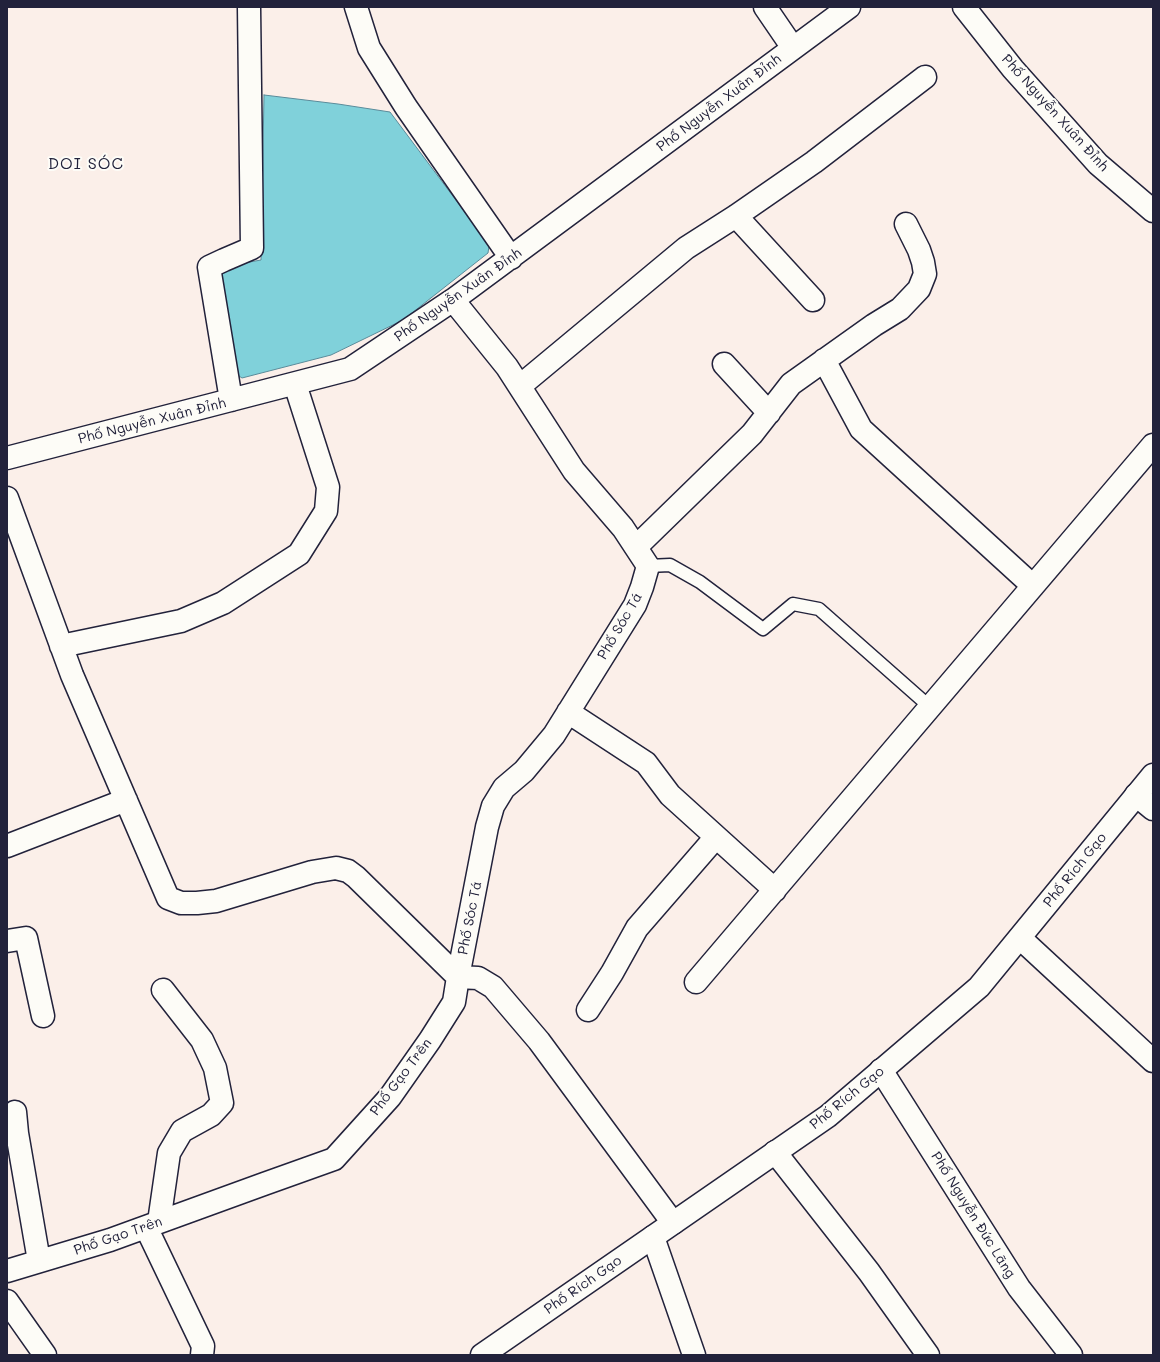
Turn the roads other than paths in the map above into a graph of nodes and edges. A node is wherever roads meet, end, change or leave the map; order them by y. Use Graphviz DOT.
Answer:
graph roads {
  1 [pos="249,7"];
  2 [pos="356,7"];
  3 [pos="765,7"];
  4 [pos="849,7"];
  5 [pos="964,7"];
  6 [pos="793,48"];
  7 [pos="926,77"];
  8 [pos="1153,211"];
  9 [pos="736,216"];
  10 [pos="906,224"];
  11 [pos="511,258"];
  12 [pos="453,300"];
  13 [pos="813,300"];
  14 [pos="824,360"];
  15 [pos="724,364"];
  16 [pos="295,384"];
  17 [pos="520,386"];
  18 [pos="231,400"];
  19 [pos="769,413"];
  20 [pos="1153,445"];
  21 [pos="7,458"];
  22 [pos="7,498"];
  23 [pos="636,547"];
  24 [pos="648,566"];
  25 [pos="1033,586"];
  26 [pos="61,646"];
  27 [pos="930,707"];
  28 [pos="568,712"];
  29 [pos="1153,775"];
  30 [pos="1136,795"];
  31 [pos="126,800"];
  32 [pos="1153,809"];
  33 [pos="716,837"];
  34 [pos="7,846"];
  35 [pos="775,890"];
  36 [pos="1020,938"];
  37 [pos="7,941"];
  38 [pos="458,977"];
  39 [pos="696,982"];
  40 [pos="163,990"];
  41 [pos="588,1010"];
  42 [pos="43,1016"];
  43 [pos="1153,1061"];
  44 [pos="881,1070"];
  45 [pos="15,1112"];
  46 [pos="775,1152"];
  47 [pos="673,1223"];
  48 [pos="153,1224"];
  49 [pos="653,1237"];
  50 [pos="39,1261"];
  51 [pos="7,1271"];
  52 [pos="7,1301"];
  53 [pos="45,1355"];
  54 [pos="202,1355"];
  55 [pos="482,1355"];
  56 [pos="694,1355"];
  57 [pos="928,1355"];
  58 [pos="1071,1355"];
  1 -- 18 [label="street"];
  2 -- 11 [label="street"];
  3 -- 6 [label="street"];
  4 -- 6 [label="street, Phố Nguyễn Xuân Đỉnh"];
  5 -- 8 [label="street, Phố Nguyễn Xuân Đỉnh"];
  6 -- 11 [label="street, Phố Nguyễn Xuân Đỉnh"];
  7 -- 9 [label="street"];
  9 -- 13 [label="street"];
  9 -- 17 [label="street"];
  10 -- 14 [label="street"];
  11 -- 12 [label="street, Phố Nguyễn Xuân Đỉnh"];
  12 -- 16 [label="street, Phố Nguyễn Xuân Đỉnh"];
  12 -- 17 [label="street"];
  14 -- 19 [label="street"];
  14 -- 25 [label="street"];
  15 -- 19 [label="street"];
  16 -- 18 [label="street, Phố Nguyễn Xuân Đỉnh"];
  16 -- 26 [label="street"];
  17 -- 23 [label="street"];
  18 -- 21 [label="street, Phố Nguyễn Xuân Đỉnh"];
  19 -- 23 [label="street"];
  20 -- 25 [label="street"];
  22 -- 26 [label="street"];
  23 -- 24 [label="street"];
  24 -- 27 [label="lane"];
  24 -- 28 [label="street, Phố Sóc Tá"];
  25 -- 27 [label="street"];
  26 -- 31 [label="street"];
  27 -- 35 [label="street"];
  28 -- 33 [label="street"];
  28 -- 38 [label="street, Phố Sóc Tá"];
  29 -- 30 [label="street, Phố Rích Gạo"];
  30 -- 32 [label="street"];
  30 -- 36 [label="street, Phố Rích Gạo"];
  31 -- 34 [label="street"];
  31 -- 38 [label="street"];
  33 -- 35 [label="street"];
  33 -- 41 [label="street"];
  35 -- 39 [label="street"];
  36 -- 43 [label="street"];
  36 -- 44 [label="street, Phố Rích Gạo"];
  37 -- 42 [label="street"];
  38 -- 47 [label="street"];
  38 -- 48 [label="street, Phố Gạo Trên"];
  40 -- 48 [label="street"];
  44 -- 46 [label="street, Phố Rích Gạo"];
  44 -- 58 [label="street, Phố Nguyễn Đức Lãng"];
  45 -- 50 [label="street"];
  46 -- 47 [label="street, Phố Rích Gạo"];
  46 -- 57 [label="street"];
  47 -- 49 [label="street, Phố Rích Gạo"];
  48 -- 50 [label="street, Phố Gạo Trên"];
  48 -- 54 [label="street"];
  49 -- 55 [label="street, Phố Rích Gạo"];
  49 -- 56 [label="street"];
  50 -- 51 [label="street, Phố Gạo Trên"];
  52 -- 53 [label="street"];
}
